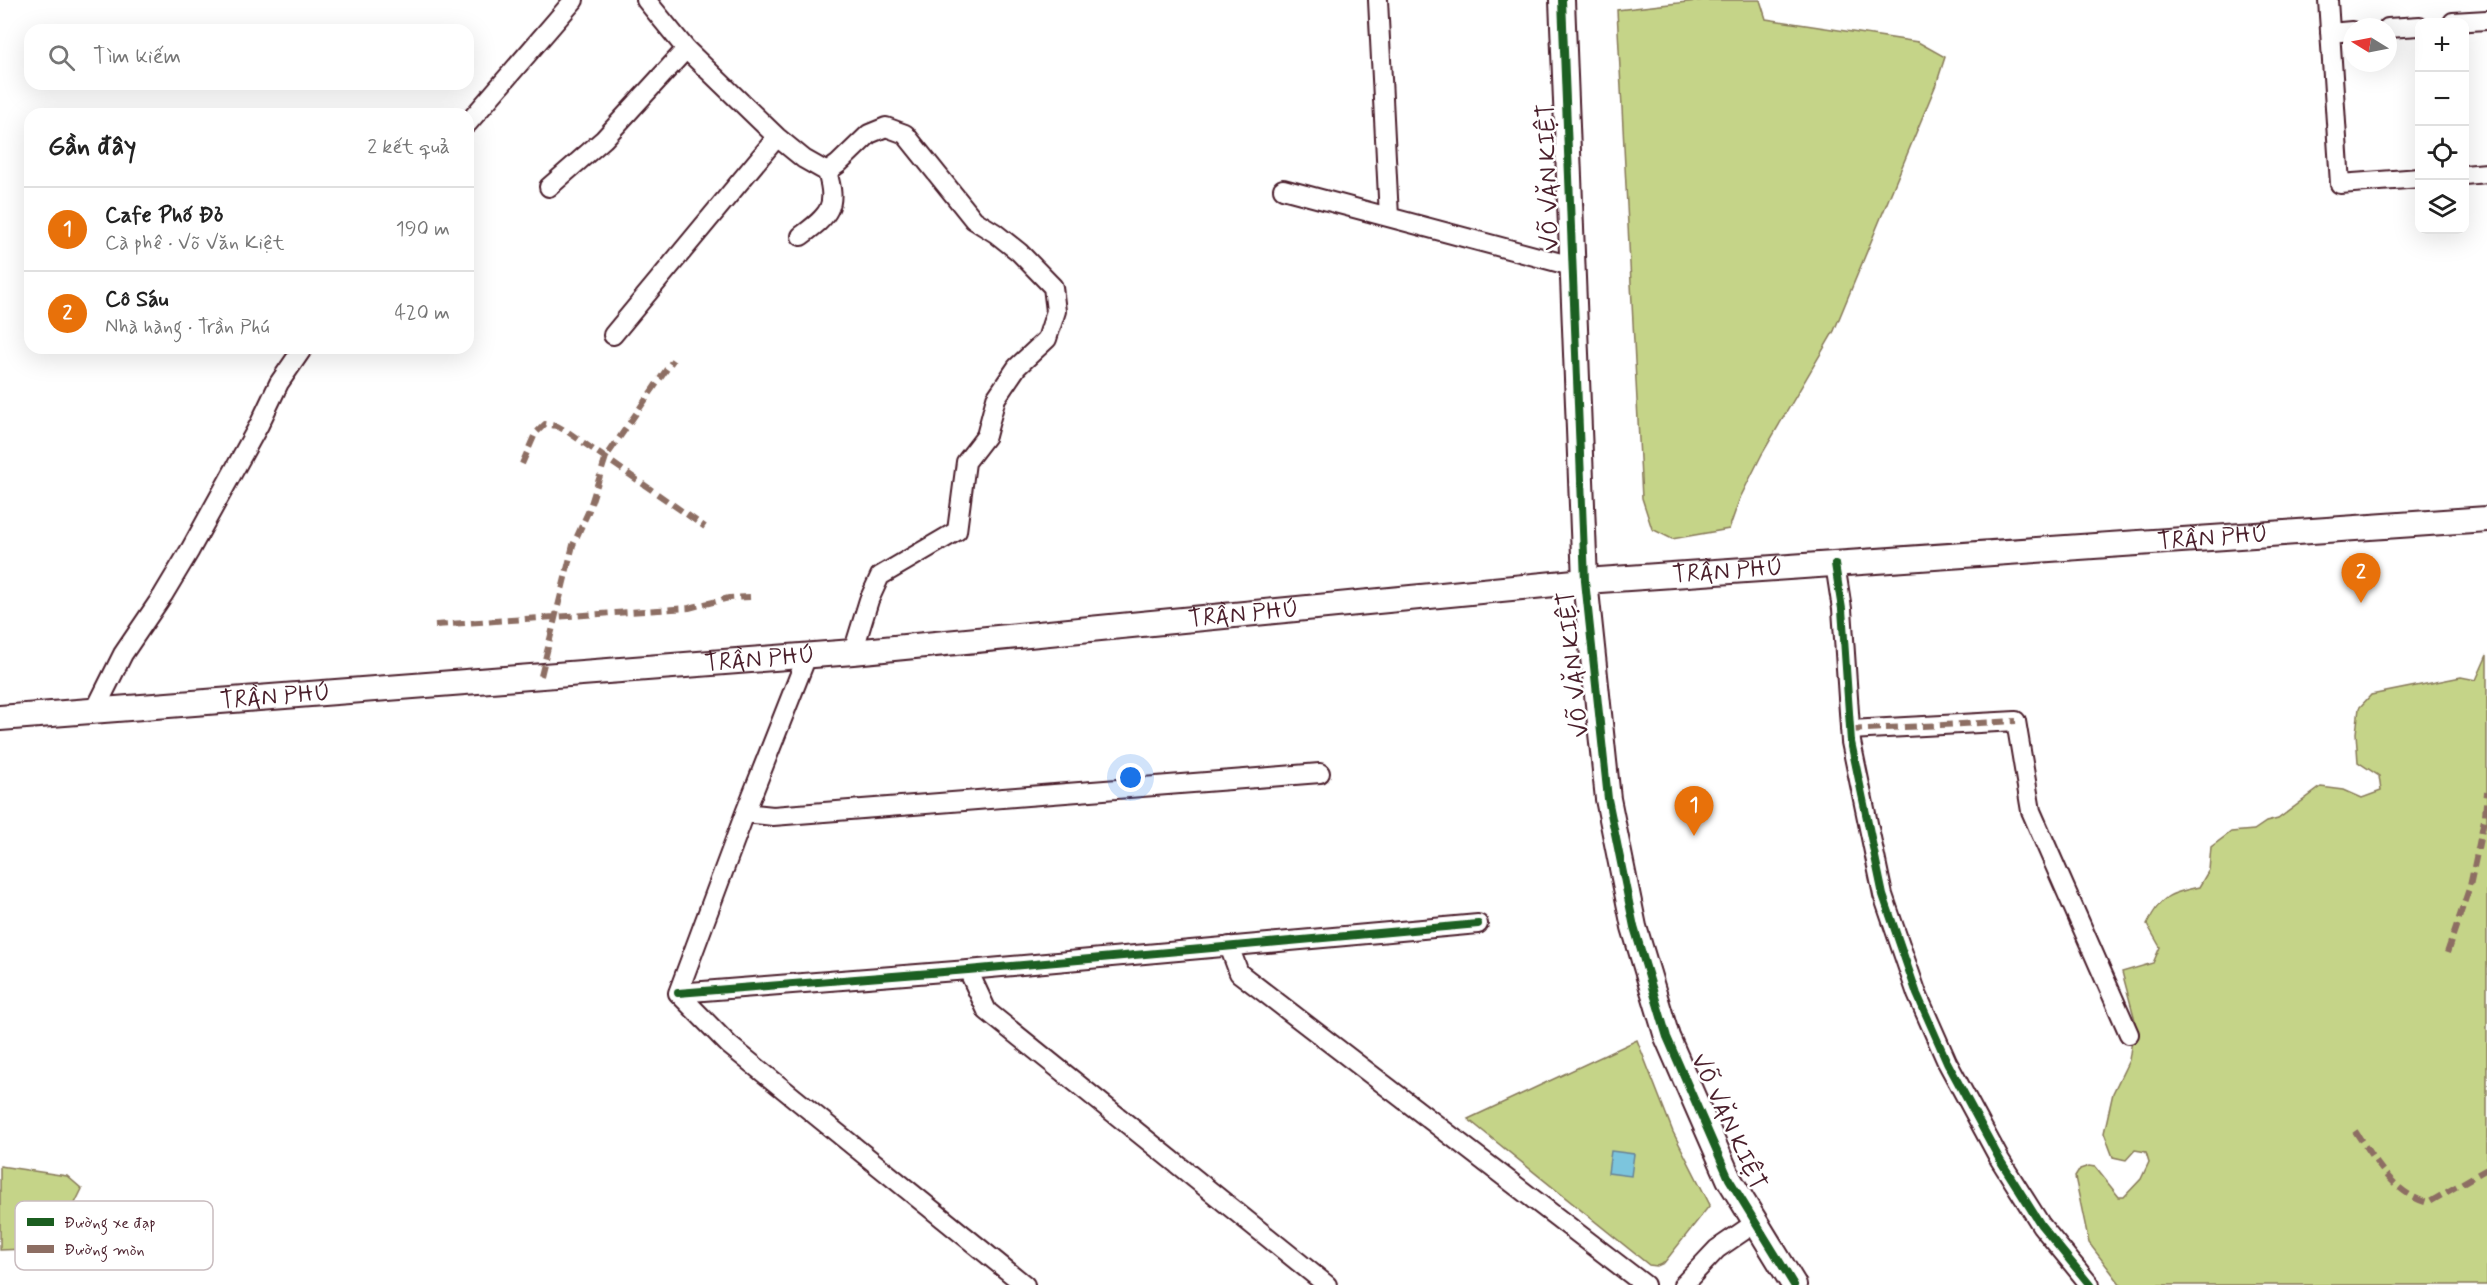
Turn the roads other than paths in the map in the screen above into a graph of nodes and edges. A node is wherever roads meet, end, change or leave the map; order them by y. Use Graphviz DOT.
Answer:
graph roads {
  1 [pos="574,0"];
  2 [pos="646,0"];
  3 [pos="1378,0"];
  4 [pos="1562,0"];
  5 [pos="2328,0"];
  6 [pos="2487,20"];
  7 [pos="2469,21"];
  8 [pos="2415,26"];
  9 [pos="2397,27"];
  10 [pos="2343,32"];
  11 [pos="2330,33"];
  12 [pos="686,49"];
  13 [pos="474,116"];
  14 [pos="777,136"];
  15 [pos="827,172"];
  16 [pos="2487,173"];
  17 [pos="2469,175"];
  18 [pos="2415,178"];
  19 [pos="549,187"];
  20 [pos="1283,189"];
  21 [pos="1389,217"];
  22 [pos="801,236"];
  23 [pos="1572,266"];
  24 [pos="613,335"];
  25 [pos="299,354"];
  26 [pos="2487,519"];
  27 [pos="1835,564"];
  28 [pos="1585,580"];
  29 [pos="853,652"];
  30 [pos="807,656"];
  31 [pos="94,712"];
  32 [pos="0,718"];
  33 [pos="1850,729"];
  34 [pos="1320,773"];
  35 [pos="745,813"];
  36 [pos="1478,924"];
  37 [pos="1229,946"];
  38 [pos="968,970"];
  39 [pos="678,993"];
  40 [pos="2129,1034"];
  41 [pos="1755,1223"];
  42 [pos="1025,1285"];
  43 [pos="1327,1285"];
  44 [pos="1645,1285"];
  45 [pos="1683,1285"];
  46 [pos="1794,1285"];
  47 [pos="2090,1285"];
  1 -- 13 [label="street"];
  2 -- 12 [label="street"];
  3 -- 21 [label="street"];
  4 -- 23 [label="main road, VÕ VĂN KIỆT"];
  5 -- 11 [label="street"];
  6 -- 7 [label="street"];
  8 -- 9 [label="street"];
  10 -- 11 [label="street"];
  11 -- 18 [label="street"];
  12 -- 14 [label="street"];
  12 -- 19 [label="street"];
  14 -- 15 [label="street"];
  14 -- 24 [label="street"];
  15 -- 22 [label="street"];
  15 -- 29 [label="street"];
  16 -- 17 [label="street"];
  20 -- 21 [label="street"];
  21 -- 23 [label="street"];
  23 -- 28 [label="main road, VÕ VĂN KIỆT"];
  25 -- 31 [label="street"];
  26 -- 27 [label="main road, TRẦN PHÚ"];
  27 -- 28 [label="main road, TRẦN PHÚ"];
  27 -- 33 [label="street"];
  28 -- 29 [label="main road, TRẦN PHÚ"];
  28 -- 41 [label="main road, VÕ VĂN KIỆT"];
  29 -- 30 [label="main road, TRẦN PHÚ"];
  30 -- 31 [label="main road, TRẦN PHÚ"];
  30 -- 35 [label="street"];
  31 -- 32 [label="main road, TRẦN PHÚ"];
  33 -- 40 [label="street"];
  33 -- 47 [label="street"];
  34 -- 35 [label="street"];
  35 -- 39 [label="street"];
  36 -- 37 [label="street"];
  37 -- 38 [label="street"];
  37 -- 44 [label="street"];
  38 -- 39 [label="street"];
  38 -- 43 [label="street"];
  39 -- 42 [label="street"];
  41 -- 45 [label="street"];
  41 -- 46 [label="main road, VÕ VĂN KIỆT"];
}
